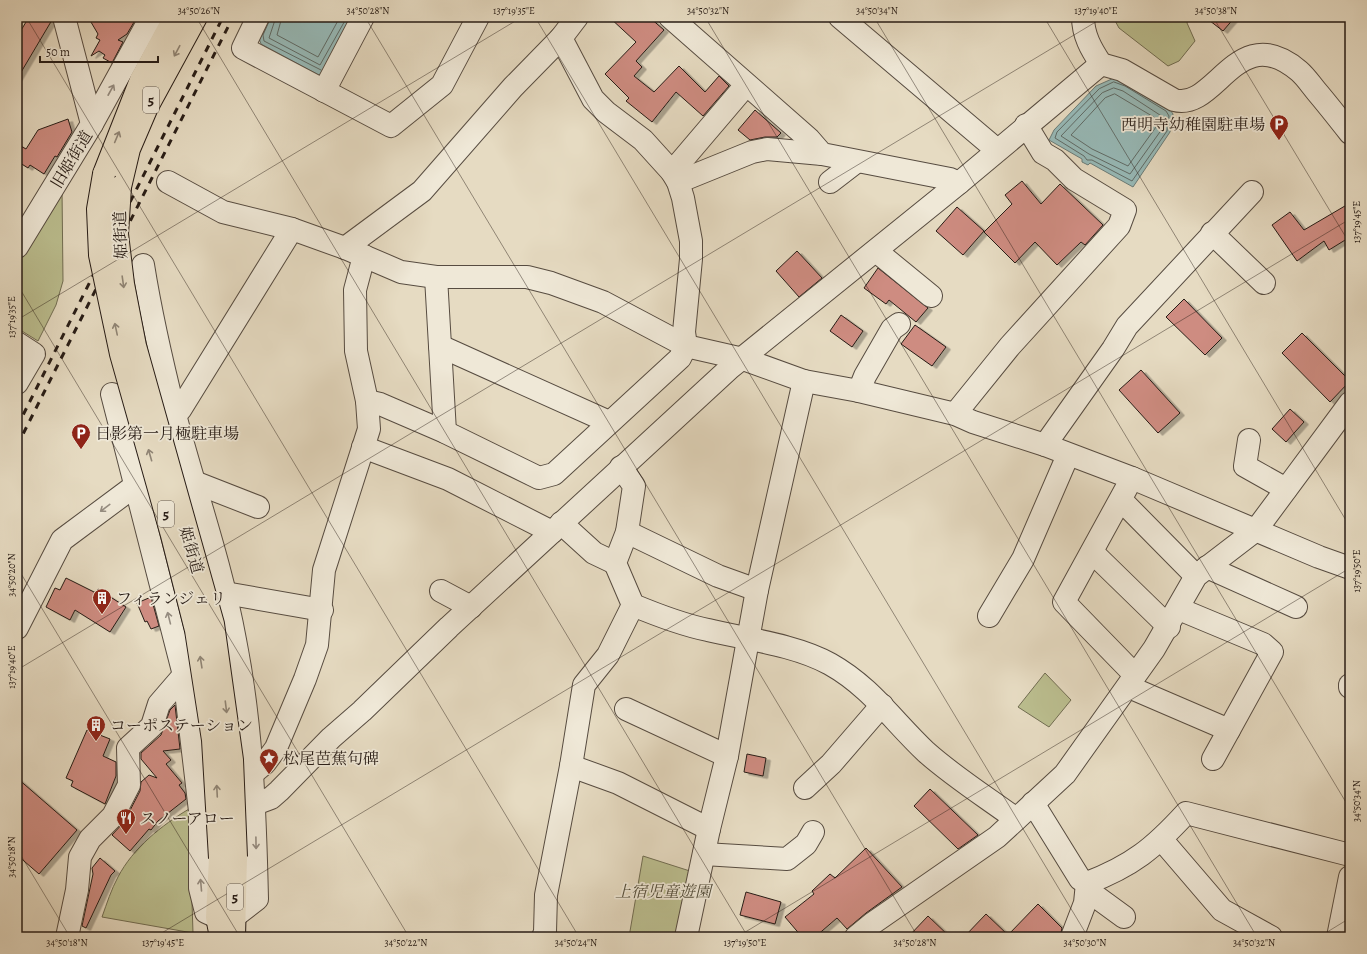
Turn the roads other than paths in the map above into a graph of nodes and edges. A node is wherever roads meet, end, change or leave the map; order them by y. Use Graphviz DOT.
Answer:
graph roads {
  1 [pos="64,17"];
  2 [pos="150,17"];
  3 [pos="175,17"];
  4 [pos="196,17"];
  5 [pos="258,17"];
  6 [pos="363,17"];
  7 [pos="478,17"];
  8 [pos="577,17"];
  9 [pos="670,17"];
  10 [pos="840,17"];
  11 [pos="1083,17"];
  12 [pos="561,38"];
  13 [pos="1101,64"];
  14 [pos="746,85"];
  15 [pos="324,91"];
  16 [pos="92,124"];
  17 [pos="1026,125"];
  18 [pos="1350,132"];
  19 [pos="997,150"];
  20 [pos="822,154"];
  21 [pos="856,162"];
  22 [pos="675,177"];
  23 [pos="168,182"];
  24 [pos="830,182"];
  25 [pos="960,183"];
  26 [pos="1252,192"];
  27 [pos="292,229"];
  28 [pos="1212,233"];
  29 [pos="17,247"];
  30 [pos="876,251"];
  31 [pos="354,252"];
  32 [pos="143,266"];
  33 [pos="436,278"];
  34 [pos="1264,284"];
  35 [pos="931,296"];
  36 [pos="899,324"];
  37 [pos="17,343"];
  38 [pos="440,346"];
  39 [pos="686,346"];
  40 [pos="742,359"];
  41 [pos="804,381"];
  42 [pos="17,383"];
  43 [pos="859,391"];
  44 [pos="112,394"];
  45 [pos="367,401"];
  46 [pos="1350,403"];
  47 [pos="175,412"];
  48 [pos="955,414"];
  49 [pos="609,422"];
  50 [pos="121,428"];
  51 [pos="445,432"];
  52 [pos="1249,440"];
  53 [pos="1045,445"];
  54 [pos="363,447"];
  55 [pos="1068,455"];
  56 [pos="621,468"];
  57 [pos="193,475"];
  58 [pos="1132,478"];
  59 [pos="136,485"];
  60 [pos="1286,489"];
  61 [pos="1121,500"];
  62 [pos="258,507"];
  63 [pos="557,527"];
  64 [pos="1256,530"];
  65 [pos="627,532"];
  66 [pos="1092,552"];
  67 [pos="615,563"];
  68 [pos="1350,568"];
  69 [pos="1201,571"];
  70 [pos="758,590"];
  71 [pos="441,591"];
  72 [pos="225,593"];
  73 [pos="633,606"];
  74 [pos="1296,606"];
  75 [pos="471,607"];
  76 [pos="322,610"];
  77 [pos="989,616"];
  78 [pos="1174,618"];
  79 [pos="17,628"];
  80 [pos="748,638"];
  81 [pos="184,675"];
  82 [pos="1132,681"];
  83 [pos="882,705"];
  84 [pos="626,709"];
  85 [pos="1229,730"];
  86 [pos="727,756"];
  87 [pos="1213,760"];
  88 [pos="571,766"];
  89 [pos="253,773"];
  90 [pos="805,788"];
  91 [pos="1033,803"];
  92 [pos="255,804"];
  93 [pos="1016,819"];
  94 [pos="709,829"];
  95 [pos="813,832"];
  96 [pos="1162,840"];
  97 [pos="704,854"];
  98 [pos="1350,855"];
  99 [pos="228,858"];
  100 [pos="1350,877"];
  101 [pos="1087,886"];
  102 [pos="1124,917"];
  103 [pos="227,927"];
  104 [pos="1267,936"];
  105 [pos="67,937"];
  106 [pos="544,937"];
  107 [pos="686,937"];
  108 [pos="856,937"];
  109 [pos="1072,937"];
  110 [pos="1338,937"];
  1 -- 16 [label="street, 旧姫街道"];
  16 -- 2 [label="street, one-way"];
  99 -- 3 [label="main road, 姫街道 / 5, one-way, bridge"];
  4 -- 99 [label="main road, 姫街道 / 5, one-way, bridge"];
  5 -- 15 [label="street"];
  6 -- 15 [label="street"];
  7 -- 15 [label="street"];
  8 -- 12 [label="street"];
  9 -- 14 [label="street"];
  10 -- 19 [label="street"];
  11 -- 13 [label="street"];
  12 -- 22 [label="street"];
  12 -- 31 [label="street"];
  13 -- 17 [label="street"];
  13 -- 18 [label="street"];
  14 -- 20 [label="street"];
  14 -- 22 [label="street"];
  16 -- 29 [label="street, 旧姫街道"];
  17 -- 19 [label="street"];
  17 -- 48 [label="street"];
  19 -- 25 [label="street"];
  20 -- 21 [label="street"];
  20 -- 22 [label="street"];
  21 -- 24 [label="street"];
  21 -- 25 [label="street"];
  22 -- 39 [label="street"];
  23 -- 27 [label="street"];
  25 -- 30 [label="street"];
  26 -- 28 [label="street"];
  27 -- 31 [label="street"];
  27 -- 47 [label="street"];
  28 -- 34 [label="street"];
  28 -- 53 [label="street"];
  30 -- 35 [label="street"];
  30 -- 40 [label="street"];
  31 -- 33 [label="street"];
  31 -- 45 [label="street"];
  32 -- 47 [label="street"];
  33 -- 38 [label="street"];
  33 -- 39 [label="street"];
  36 -- 43 [label="street"];
  37 -- 42 [label="street"];
  38 -- 49 [label="street"];
  38 -- 51 [label="street"];
  39 -- 40 [label="street"];
  39 -- 49 [label="street"];
  40 -- 41 [label="street"];
  40 -- 56 [label="street"];
  41 -- 43 [label="street"];
  41 -- 70 [label="street"];
  43 -- 48 [label="street"];
  44 -- 50 [label="street"];
  45 -- 51 [label="street"];
  45 -- 54 [label="street"];
  46 -- 60 [label="street"];
  47 -- 50 [label="street"];
  47 -- 57 [label="street"];
  48 -- 53 [label="street"];
  49 -- 51 [label="street"];
  50 -- 59 [label="street"];
  52 -- 60 [label="street"];
  53 -- 55 [label="street"];
  54 -- 63 [label="street"];
  54 -- 76 [label="street"];
  55 -- 58 [label="street"];
  55 -- 77 [label="street"];
  56 -- 63 [label="street"];
  56 -- 65 [label="street"];
  57 -- 59 [label="street"];
  57 -- 62 [label="street"];
  57 -- 72 [label="street"];
  58 -- 61 [label="street"];
  58 -- 64 [label="street"];
  59 -- 79 [label="street, one-way"];
  81 -- 59 [label="street, one-way"];
  60 -- 64 [label="street"];
  61 -- 66 [label="street"];
  61 -- 69 [label="street"];
  63 -- 67 [label="street"];
  63 -- 75 [label="street"];
  64 -- 68 [label="street"];
  64 -- 69 [label="street"];
  65 -- 67 [label="street"];
  65 -- 70 [label="street"];
  66 -- 78 [label="street"];
  66 -- 82 [label="street"];
  67 -- 73 [label="street"];
  69 -- 74 [label="street"];
  69 -- 78 [label="street"];
  70 -- 80 [label="street"];
  71 -- 75 [label="street"];
  72 -- 76 [label="street"];
  72 -- 89 [label="street"];
  73 -- 80 [label="street"];
  73 -- 88 [label="street"];
  75 -- 92 [label="street"];
  76 -- 89 [label="street"];
  78 -- 82 [label="street"];
  78 -- 85 [label="street"];
  80 -- 83 [label="street"];
  80 -- 86 [label="street"];
  103 -- 81 [label="street, one-way"];
  81 -- 105 [label="street"];
  82 -- 85 [label="street"];
  82 -- 91 [label="street"];
  83 -- 90 [label="street"];
  83 -- 93 [label="street"];
  84 -- 86 [label="street"];
  85 -- 87 [label="street"];
  86 -- 94 [label="street"];
  88 -- 94 [label="street"];
  88 -- 106 [label="street"];
  89 -- 92 [label="street"];
  91 -- 93 [label="street"];
  91 -- 101 [label="street"];
  92 -- 103 [label="street, one-way"];
  93 -- 108 [label="street"];
  94 -- 97 [label="street"];
  95 -- 97 [label="street"];
  96 -- 98 [label="street"];
  96 -- 101 [label="street"];
  96 -- 104 [label="street"];
  97 -- 107 [label="street"];
  99 -- 103 [label="main road, 姫街道 / 5"];
  100 -- 110 [label="street"];
  101 -- 102 [label="street"];
  101 -- 109 [label="street"];
}
